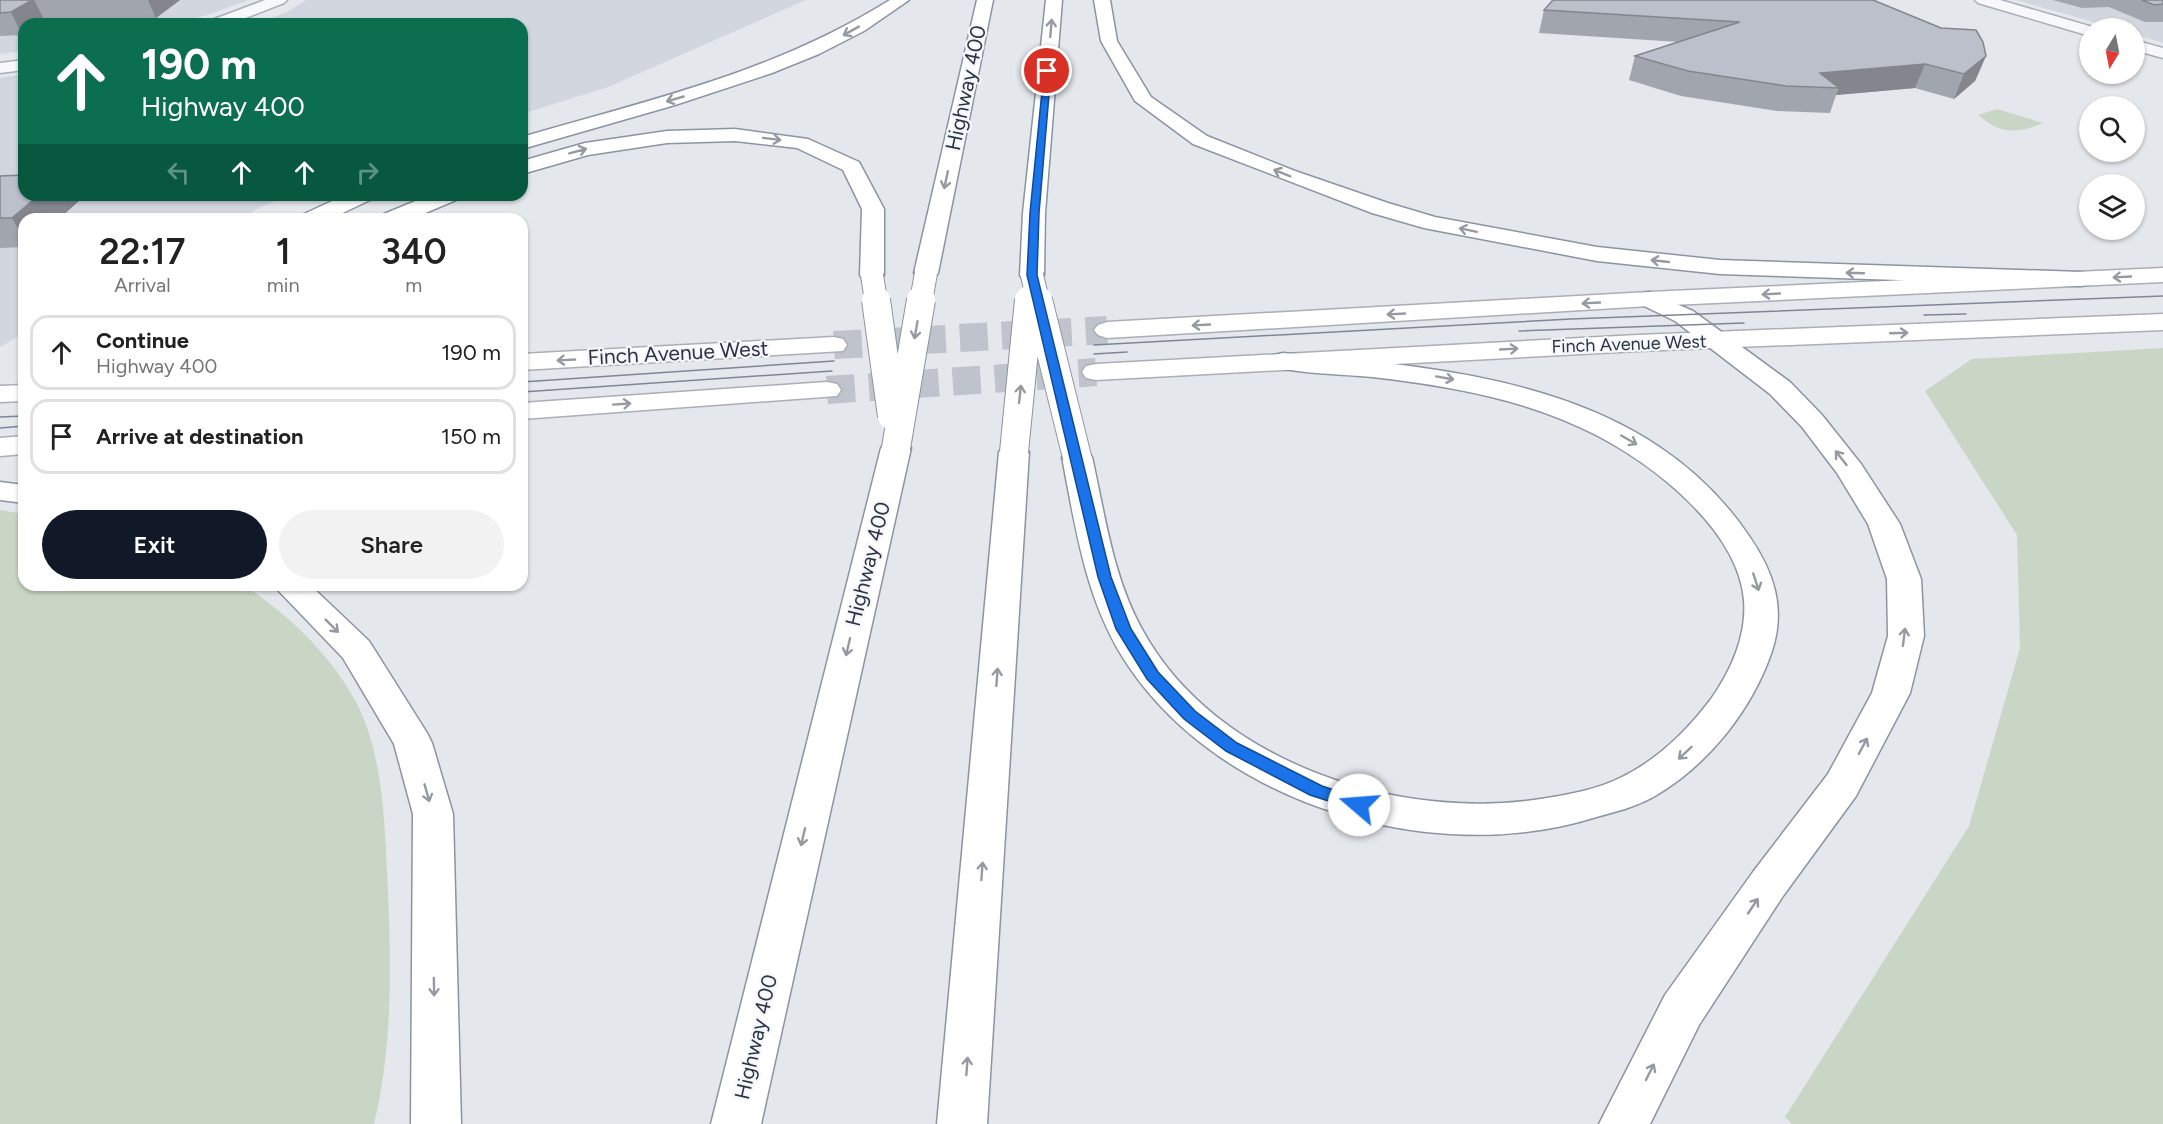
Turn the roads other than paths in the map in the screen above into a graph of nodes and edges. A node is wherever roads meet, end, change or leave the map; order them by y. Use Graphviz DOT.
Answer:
graph roads {
  1 [pos="279,0"];
  2 [pos="901,0"];
  3 [pos="985,0"];
  4 [pos="1054,0"];
  5 [pos="1102,0"];
  6 [pos="1983,0"];
  7 [pos="230,18"];
  8 [pos="2079,28"];
  9 [pos="2145,48"];
  10 [pos="2163,53"];
  11 [pos="18,66"];
  12 [pos="0,68"];
  13 [pos="528,141"];
  14 [pos="528,166"];
  15 [pos="350,201"];
  16 [pos="434,201"];
  17 [pos="324,213"];
  18 [pos="406,213"];
  19 [pos="1032,275"];
  20 [pos="2163,275"];
  21 [pos="2081,279"];
  22 [pos="1649,299"];
  23 [pos="2163,322"];
  24 [pos="1107,330"];
  25 [pos="1714,340"];
  26 [pos="834,345"];
  27 [pos="1283,361"];
  28 [pos="528,362"];
  29 [pos="1096,372"];
  30 [pos="827,390"];
  31 [pos="18,393"];
  32 [pos="0,394"];
  33 [pos="528,411"];
  34 [pos="18,446"];
  35 [pos="0,447"];
  36 [pos="896,448"];
  37 [pos="0,491"];
  38 [pos="18,494"];
  39 [pos="296,591"];
  40 [pos="436,1124"];
  41 [pos="736,1124"];
  42 [pos="962,1124"];
  43 [pos="1624,1124"];
  1 -- 7 [label="street"];
  2 -- 13 [label="main road, one-way"];
  3 -- 36 [label="main road, Highway 400, one-way, bridge"];
  19 -- 4 [label="main road, one-way"];
  21 -- 5 [label="main road, one-way"];
  6 -- 8 [label="street"];
  9 -- 10 [label="street"];
  11 -- 12 [label="street"];
  14 -- 36 [label="main road, one-way, bridge"];
  15 -- 17 [label="main road"];
  16 -- 18 [label="main road"];
  27 -- 19 [label="main road, one-way, bridge"];
  42 -- 19 [label="main road, one-way, bridge"];
  20 -- 21 [label="main road, Finch Avenue West, one-way"];
  21 -- 22 [label="main road, Finch Avenue West, one-way"];
  22 -- 24 [label="main road, Finch Avenue West, one-way"];
  22 -- 25 [label="main road"];
  25 -- 23 [label="main road, Finch Avenue West, one-way"];
  27 -- 25 [label="main road, Finch Avenue West, one-way"];
  43 -- 25 [label="main road, one-way"];
  26 -- 28 [label="main road, Finch Avenue West, one-way"];
  27 -- 29 [label="main road, Finch Avenue West"];
  33 -- 30 [label="main road, one-way"];
  31 -- 32 [label="main road"];
  34 -- 35 [label="main road"];
  36 -- 41 [label="main road, Highway 400, one-way"];
  37 -- 38 [label="main road"];
  39 -- 40 [label="main road, one-way"];
}
